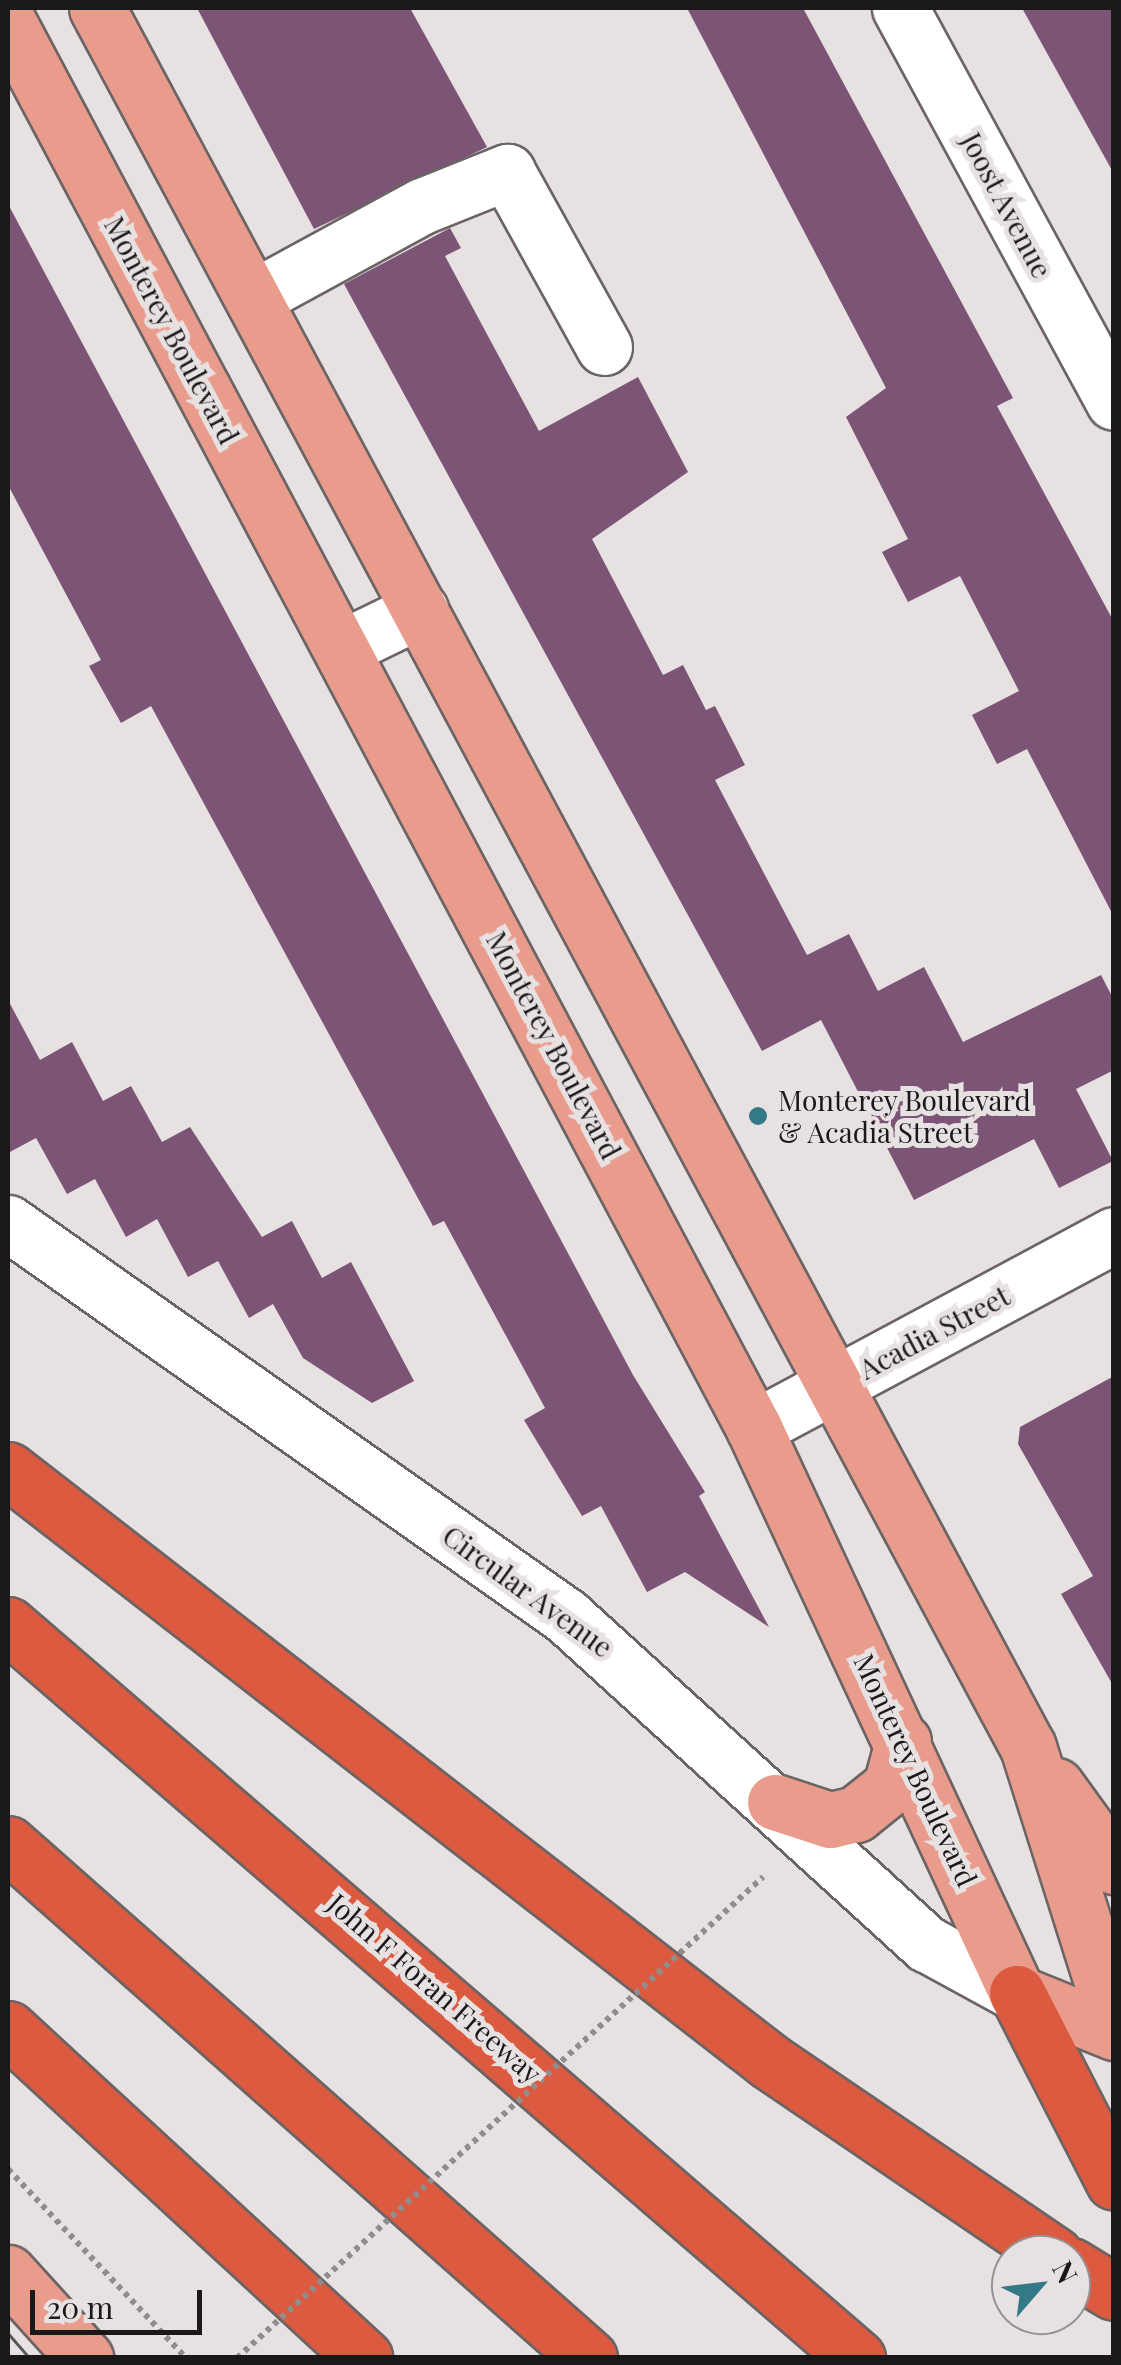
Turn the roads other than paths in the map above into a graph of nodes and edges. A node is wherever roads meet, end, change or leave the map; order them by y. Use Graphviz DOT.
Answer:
graph roads {
  1 [pos="97,8"];
  2 [pos="900,8"];
  3 [pos="8,22"];
  4 [pos="253,298"];
  5 [pos="604,347"];
  6 [pos="1114,402"];
  7 [pos="420,610"];
  8 [pos="342,648"];
  9 [pos="8,1223"];
  10 [pos="1114,1234"];
  11 [pos="837,1384"];
  12 [pos="754,1428"];
  13 [pos="8,1470"];
  14 [pos="8,1626"];
  15 [pos="903,1742"];
  16 [pos="1028,1747"];
  17 [pos="775,1802"];
  18 [pos="8,1844"];
  19 [pos="1114,1866"];
  20 [pos="1017,1993"];
  21 [pos="1114,2020"];
  22 [pos="8,2028"];
  23 [pos="1114,2032"];
  24 [pos="1114,2182"];
  25 [pos="1025,2235"];
  26 [pos="8,2274"];
  27 [pos="1091,2278"];
  28 [pos="1114,2292"];
  29 [pos="85,2358"];
  30 [pos="365,2358"];
  31 [pos="589,2358"];
  32 [pos="857,2358"];
  1 -- 4 [label="main road"];
  2 -- 6 [label="street, Joost Avenue"];
  3 -- 8 [label="main road, Monterey Boulevard"];
  4 -- 5 [label="street"];
  4 -- 7 [label="main road"];
  7 -- 8 [label="street"];
  7 -- 11 [label="main road"];
  8 -- 12 [label="main road, Monterey Boulevard"];
  9 -- 17 [label="street, Circular Avenue"];
  10 -- 11 [label="street, Acadia Street"];
  11 -- 12 [label="street, Acadia Street"];
  11 -- 16 [label="main road"];
  12 -- 15 [label="main road, Monterey Boulevard"];
  13 -- 25 [label="highway"];
  14 -- 32 [label="highway, John F Foran Freeway"];
  15 -- 17 [label="main road"];
  15 -- 20 [label="main road, Monterey Boulevard"];
  16 -- 19 [label="main road"];
  16 -- 21 [label="main road"];
  17 -- 20 [label="street, Circular Avenue"];
  18 -- 31 [label="highway"];
  20 -- 23 [label="main road"];
  20 -- 24 [label="highway"];
  22 -- 30 [label="highway"];
  26 -- 29 [label="main road"];
  27 -- 28 [label="highway"];
}
